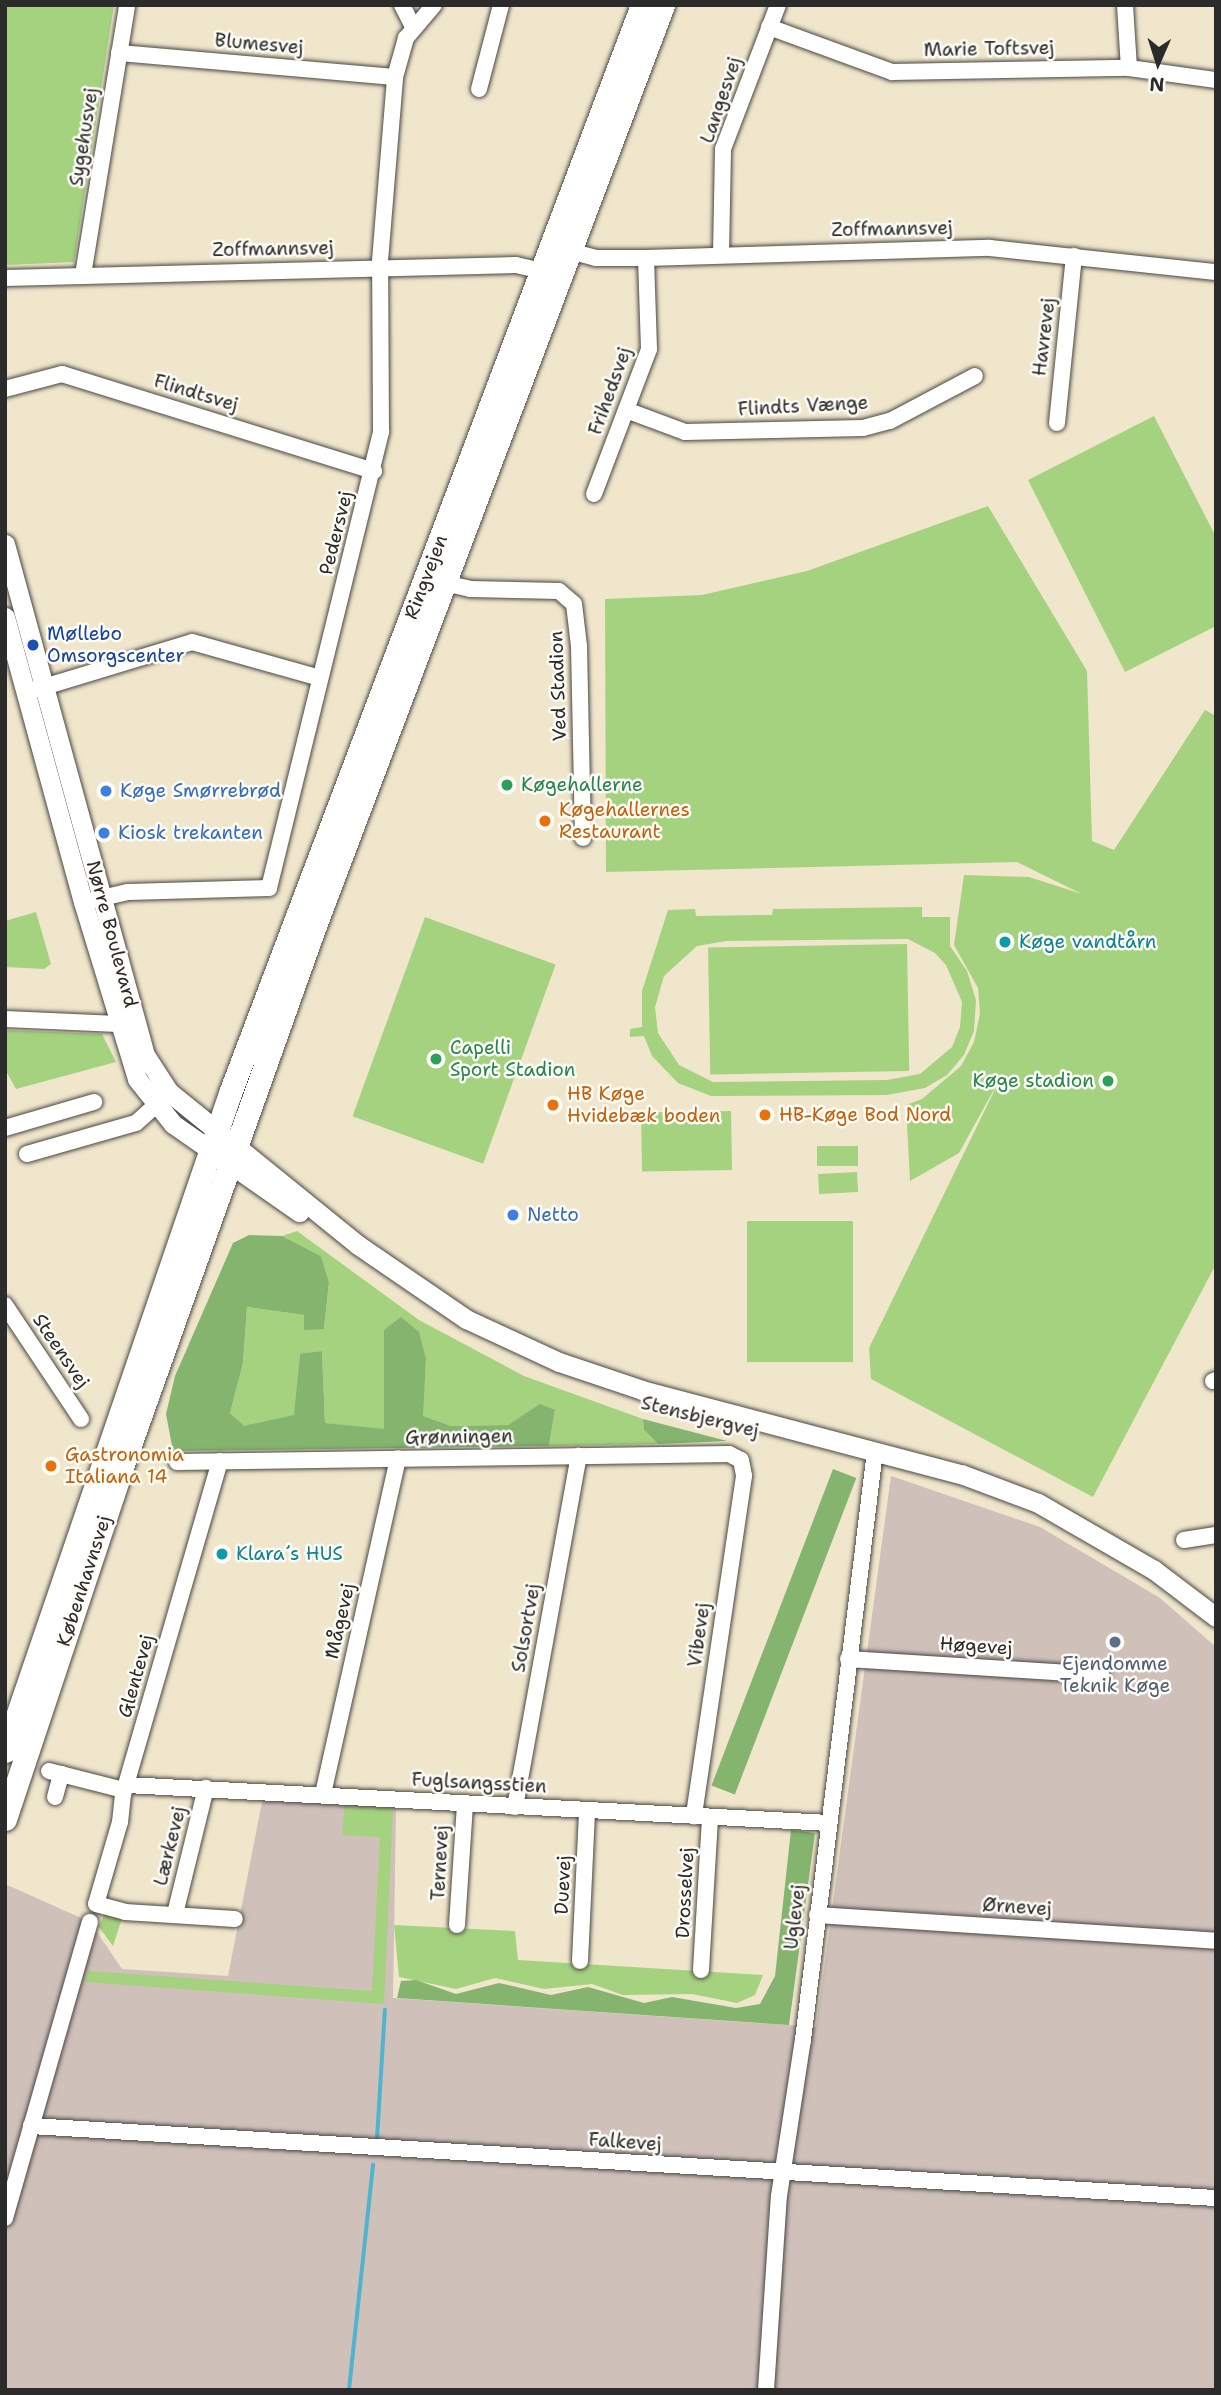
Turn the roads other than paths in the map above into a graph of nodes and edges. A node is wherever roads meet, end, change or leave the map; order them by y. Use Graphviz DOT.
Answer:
graph roads {
  1 [pos="127,5"];
  2 [pos="402,5"];
  3 [pos="434,5"];
  4 [pos="501,5"];
  5 [pos="642,5"];
  6 [pos="663,5"];
  7 [pos="778,5"];
  8 [pos="1125,5"];
  9 [pos="413,27"];
  10 [pos="769,27"];
  11 [pos="119,53"];
  12 [pos="1129,68"];
  13 [pos="395,77"];
  14 [pos="1216,80"];
  15 [pos="479,89"];
  16 [pos="570,251"];
  17 [pos="721,254"];
  18 [pos="1074,256"];
  19 [pos="646,258"];
  20 [pos="380,267"];
  21 [pos="542,271"];
  22 [pos="1216,272"];
  23 [pos="83,275"];
  24 [pos="5,278"];
  25 [pos="975,376"];
  26 [pos="5,390"];
  27 [pos="626,410"];
  28 [pos="1058,423"];
  29 [pos="373,471"];
  30 [pos="594,494"];
  31 [pos="5,544"];
  32 [pos="437,581"];
  33 [pos="5,617"];
  34 [pos="8,641"];
  35 [pos="320,678"];
  36 [pos="35,690"];
  37 [pos="583,838"];
  38 [pos="92,900"];
  39 [pos="5,1019"];
  40 [pos="126,1022"];
  41 [pos="94,1102"];
  42 [pos="155,1106"];
  43 [pos="5,1128"];
  44 [pos="213,1139"];
  45 [pos="27,1154"];
  46 [pos="233,1155"];
  47 [pos="5,1305"];
  48 [pos="80,1419"];
  49 [pos="579,1456"];
  50 [pos="874,1456"];
  51 [pos="398,1458"];
  52 [pos="741,1460"];
  53 [pos="220,1461"];
  54 [pos="177,1462"];
  55 [pos="1216,1535"];
  56 [pos="1184,1540"];
  57 [pos="1216,1617"];
  58 [pos="1216,1633"];
  59 [pos="848,1659"];
  60 [pos="1101,1675"];
  61 [pos="5,1751"];
  62 [pos="125,1787"];
  63 [pos="206,1788"];
  64 [pos="323,1794"];
  65 [pos="55,1797"];
  66 [pos="465,1804"];
  67 [pos="515,1807"];
  68 [pos="587,1810"];
  69 [pos="694,1816"];
  70 [pos="710,1817"];
  71 [pos="5,1819"];
  72 [pos="828,1823"];
  73 [pos="96,1904"];
  74 [pos="175,1914"];
  75 [pos="817,1916"];
  76 [pos="235,1919"];
  77 [pos="90,1922"];
  78 [pos="457,1925"];
  79 [pos="1216,1941"];
  80 [pos="580,1961"];
  81 [pos="701,1970"];
  82 [pos="31,2126"];
  83 [pos="783,2173"];
  84 [pos="1216,2198"];
  85 [pos="5,2218"];
  86 [pos="766,2390"];
  1 -- 11 [label="street, Sygehusvej"];
  2 -- 9 [label="street"];
  3 -- 9 [label="street, Pedersvej"];
  4 -- 15 [label="street"];
  5 -- 21 [label="main road, Ringvejen"];
  6 -- 16 [label="main road, Ringvejen"];
  7 -- 10 [label="street, Langesvej"];
  8 -- 12 [label="street"];
  9 -- 13 [label="street, Pedersvej"];
  10 -- 12 [label="street, Marie Toftsvej"];
  10 -- 17 [label="street, Langesvej"];
  11 -- 13 [label="street, Blumesvej"];
  11 -- 23 [label="street, Sygehusvej"];
  12 -- 14 [label="street, Marie Toftsvej"];
  13 -- 20 [label="street, Pedersvej"];
  16 -- 19 [label="street, Zoffmannsvej"];
  16 -- 32 [label="main road, Ringvejen"];
  17 -- 18 [label="street, Zoffmannsvej"];
  17 -- 19 [label="street, Zoffmannsvej"];
  18 -- 22 [label="street, Zoffmannsvej"];
  18 -- 28 [label="street, Havrevej"];
  19 -- 27 [label="street, Frihedsvej"];
  20 -- 21 [label="street, Zoffmannsvej"];
  20 -- 23 [label="street, Zoffmannsvej"];
  20 -- 29 [label="street, Pedersvej"];
  21 -- 32 [label="main road, Ringvejen"];
  23 -- 24 [label="street, Zoffmannsvej"];
  25 -- 27 [label="street, Flindts Vænge"];
  26 -- 29 [label="street, Flindtsvej"];
  27 -- 30 [label="street, Frihedsvej"];
  29 -- 35 [label="street, Pedersvej"];
  31 -- 36 [label="street, Nørre Boulevard"];
  32 -- 37 [label="street, Ved Stadion"];
  32 -- 44 [label="main road, Ringvejen"];
  32 -- 46 [label="main road, Ringvejen"];
  33 -- 34 [label="street, Nørre Boulevard"];
  34 -- 36 [label="street, Nørre Boulevard"];
  35 -- 36 [label="street"];
  35 -- 38 [label="street, Pedersvej"];
  36 -- 38 [label="street, Nørre Boulevard"];
  38 -- 40 [label="street, Nørre Boulevard"];
  39 -- 40 [label="street"];
  40 -- 42 [label="street, Nørre Boulevard"];
  40 -- 44 [label="street, Nørre Boulevard"];
  41 -- 43 [label="street"];
  42 -- 44 [label="street, Nørre Boulevard"];
  42 -- 45 [label="street"];
  44 -- 46 [label="street, Stensbjergvej"];
  44 -- 61 [label="main road, Københavnsvej"];
  46 -- 50 [label="street, Stensbjergvej"];
  46 -- 71 [label="main road, Københavnsvej"];
  47 -- 48 [label="street, Steensvej"];
  49 -- 51 [label="street, Grønningen"];
  49 -- 52 [label="street, Grønningen"];
  49 -- 67 [label="street, Solsortvej"];
  50 -- 57 [label="street, Stensbjergvej"];
  50 -- 58 [label="street, Stensbjergvej"];
  50 -- 59 [label="street, Uglevej"];
  51 -- 53 [label="street, Grønningen"];
  51 -- 64 [label="street, Mågevej"];
  52 -- 69 [label="street, Vibevej"];
  53 -- 54 [label="street, Grønningen"];
  53 -- 62 [label="street, Glentevej"];
  55 -- 56 [label="street"];
  59 -- 60 [label="street, Høgevej"];
  59 -- 72 [label="street, Uglevej"];
  62 -- 63 [label="street, Fuglsangsstien"];
  62 -- 65 [label="street, Fuglsangsstien"];
  62 -- 73 [label="street, Glentevej"];
  63 -- 64 [label="street, Fuglsangsstien"];
  63 -- 74 [label="street, Lærkevej"];
  64 -- 66 [label="street, Fuglsangsstien"];
  66 -- 67 [label="street, Fuglsangsstien"];
  66 -- 78 [label="street, Ternevej"];
  67 -- 68 [label="street, Fuglsangsstien"];
  68 -- 69 [label="street, Fuglsangsstien"];
  68 -- 80 [label="street, Duevej"];
  69 -- 70 [label="street, Fuglsangsstien"];
  70 -- 72 [label="street, Fuglsangsstien"];
  70 -- 81 [label="street, Drosselvej"];
  72 -- 75 [label="street, Uglevej"];
  73 -- 74 [label="street, Lærkevej"];
  74 -- 76 [label="street, Lærkevej"];
  75 -- 79 [label="street, Ørnevej"];
  75 -- 83 [label="street, Uglevej"];
  77 -- 82 [label="street"];
  82 -- 83 [label="street, Falkevej"];
  82 -- 85 [label="street"];
  83 -- 84 [label="street, Falkevej"];
  83 -- 86 [label="street, Uglevej"];
}
